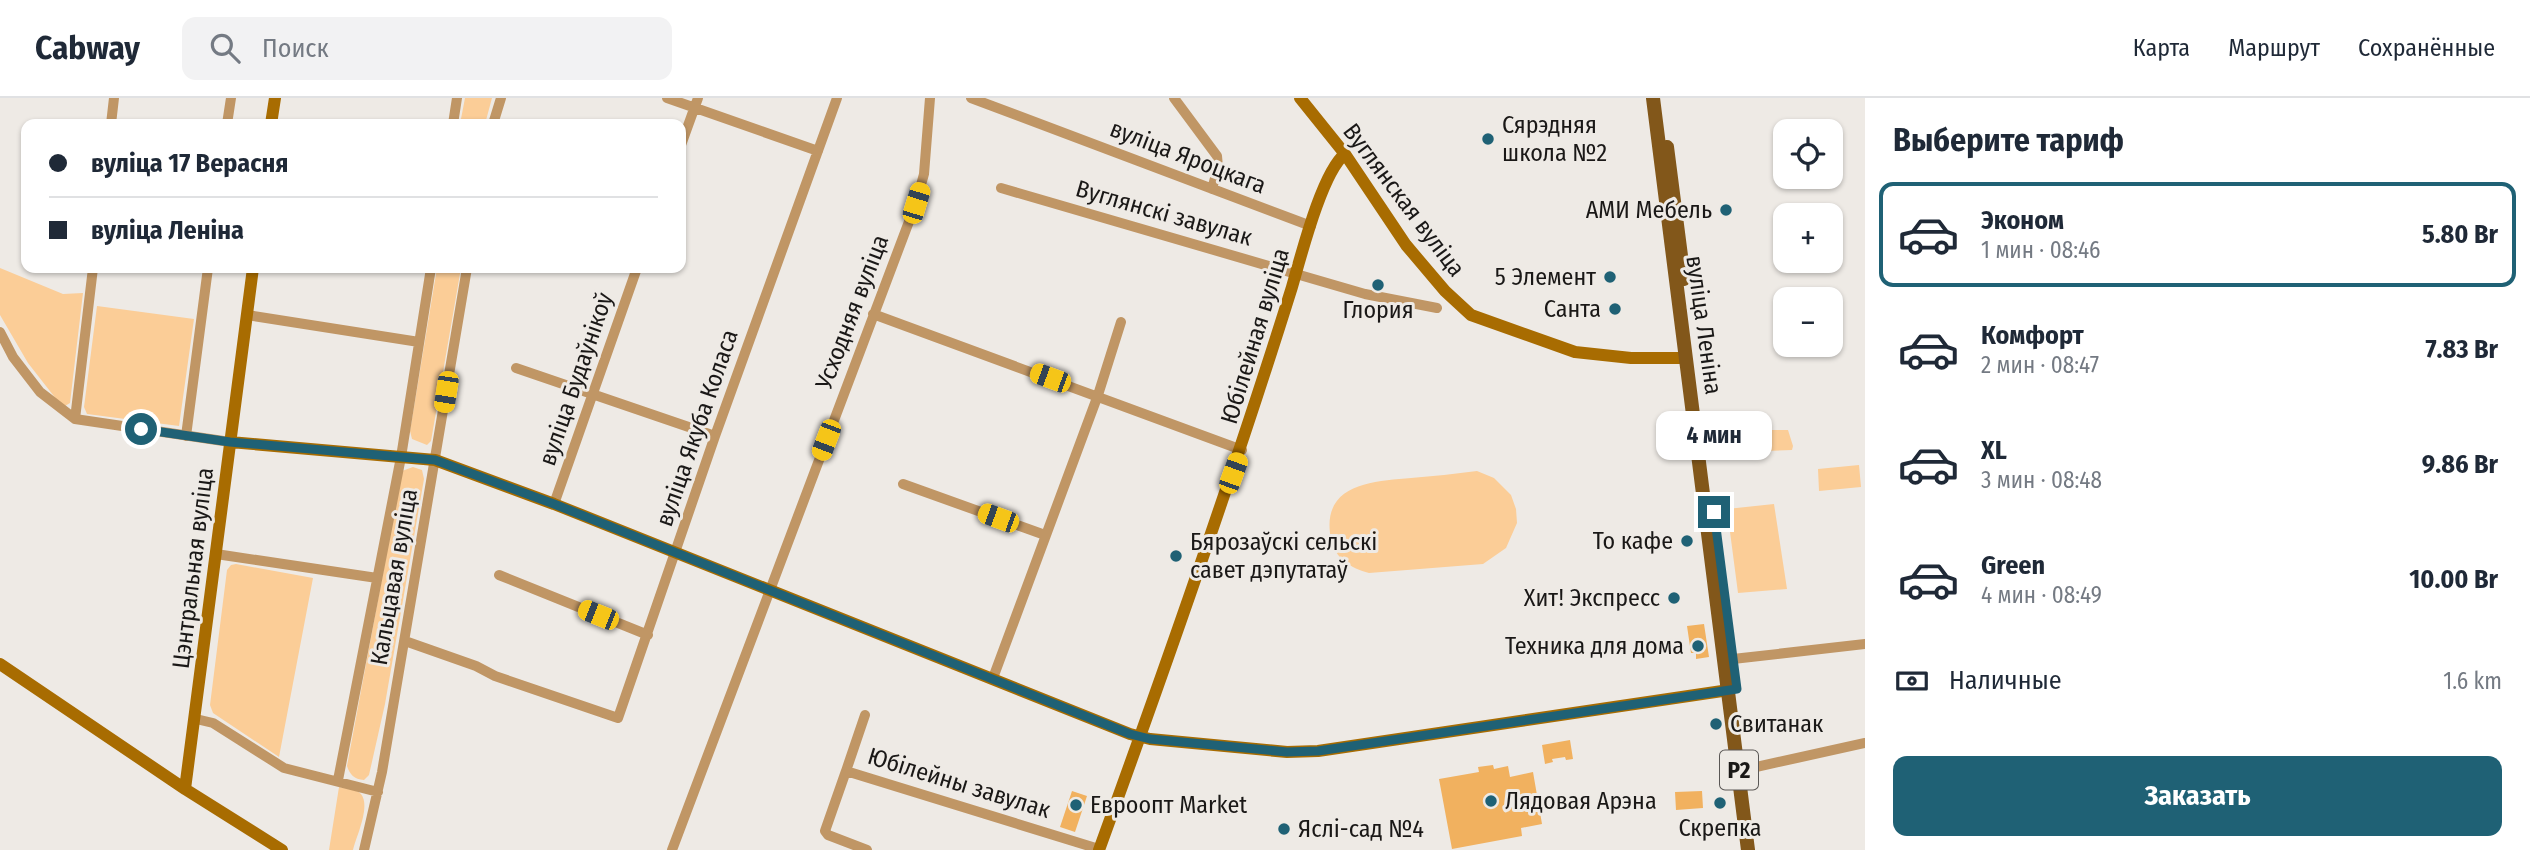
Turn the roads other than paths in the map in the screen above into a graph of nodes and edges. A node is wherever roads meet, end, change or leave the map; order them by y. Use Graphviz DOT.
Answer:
graph roads {
  1 [pos="114,98"];
  2 [pos="231,98"];
  3 [pos="275,98"];
  4 [pos="457,98"];
  5 [pos="501,98"];
  6 [pos="667,98"];
  7 [pos="837,98"];
  8 [pos="930,98"];
  9 [pos="971,98"];
  10 [pos="1174,98"];
  11 [pos="1300,98"];
  12 [pos="1653,98"];
  13 [pos="1661,98"];
  14 [pos="696,103"];
  15 [pos="112,119"];
  16 [pos="228,119"];
  17 [pos="272,119"];
  18 [pos="454,119"];
  19 [pos="495,119"];
  20 [pos="686,131"];
  21 [pos="818,151"];
  22 [pos="1345,154"];
  23 [pos="1001,188"];
  24 [pos="1212,188"];
  25 [pos="1311,226"];
  26 [pos="92,273"];
  27 [pos="207,273"];
  28 [pos="252,273"];
  29 [pos="429,273"];
  30 [pos="466,273"];
  31 [pos="635,273"];
  32 [pos="1296,273"];
  33 [pos="1437,308"];
  34 [pos="873,314"];
  35 [pos="247,315"];
  36 [pos="1121,322"];
  37 [pos="0,332"];
  38 [pos="419,342"];
  39 [pos="1690,358"];
  40 [pos="516,368"];
  41 [pos="592,394"];
  42 [pos="1098,396"];
  43 [pos="75,419"];
  44 [pos="186,436"];
  45 [pos="715,436"];
  46 [pos="230,442"];
  47 [pos="1241,450"];
  48 [pos="401,457"];
  49 [pos="435,460"];
  50 [pos="903,484"];
  51 [pos="554,504"];
  52 [pos="1045,536"];
  53 [pos="676,553"];
  54 [pos="216,554"];
  55 [pos="499,575"];
  56 [pos="377,578"];
  57 [pos="770,592"];
  58 [pos="648,635"];
  59 [pos="405,641"];
  60 [pos="1865,644"];
  61 [pos="1729,660"];
  62 [pos="0,664"];
  63 [pos="993,678"];
  64 [pos="1733,690"];
  65 [pos="865,715"];
  66 [pos="196,719"];
  67 [pos="1140,737"];
  68 [pos="1865,743"];
  69 [pos="1743,770"];
  70 [pos="846,771"];
  71 [pos="338,780"];
  72 [pos="185,789"];
  73 [pos="378,792"];
  74 [pos="1099,849"];
  75 [pos="282,850"];
  76 [pos="364,850"];
  77 [pos="672,850"];
  78 [pos="867,850"];
  79 [pos="1748,850"];
  80 [pos="1757,850"];
  1 -- 15 [label="street"];
  2 -- 16 [label="street"];
  3 -- 17 [label="street"];
  4 -- 18 [label="street"];
  5 -- 19 [label="street"];
  6 -- 14 [label="street"];
  7 -- 21 [label="street, вуліца Якуба Коласа"];
  8 -- 34 [label="street, Усходняя вуліца"];
  9 -- 24 [label="street, вуліца Яроцкага"];
  10 -- 24 [label="street"];
  11 -- 22 [label="street, Вуглянская вуліца"];
  12 -- 39 [label="main road, вуліца Леніна / Р2"];
  13 -- 39 [label="main road, вуліца Леніна / Р2"];
  14 -- 20 [label="street"];
  14 -- 21 [label="street"];
  21 -- 45 [label="street, вуліца Якуба Коласа"];
  22 -- 25 [label="street, Юбілейная вуліца"];
  22 -- 39 [label="street, Вуглянская вуліца"];
  23 -- 32 [label="street, Вуглянскі завулак"];
  24 -- 25 [label="street, вуліца Яроцкага"];
  25 -- 32 [label="street, Юбілейная вуліца"];
  26 -- 43 [label="street"];
  27 -- 44 [label="street"];
  28 -- 35 [label="street, Цэнтральная вуліца"];
  29 -- 38 [label="street"];
  30 -- 49 [label="street, Кальцавая вуліца"];
  31 -- 41 [label="street, вуліца Будаўнікоў"];
  32 -- 33 [label="street, Вуглянскі завулак"];
  32 -- 47 [label="street, Юбілейная вуліца"];
  34 -- 42 [label="street"];
  34 -- 57 [label="street, Усходняя вуліца"];
  35 -- 38 [label="street"];
  35 -- 46 [label="street, Цэнтральная вуліца"];
  36 -- 42 [label="street"];
  37 -- 43 [label="street"];
  38 -- 48 [label="street"];
  39 -- 61 [label="main road, вуліца Леніна / Р2"];
  40 -- 41 [label="street"];
  41 -- 45 [label="street"];
  41 -- 51 [label="street, вуліца Будаўнікоў"];
  42 -- 47 [label="street"];
  42 -- 52 [label="street"];
  43 -- 44 [label="street"];
  44 -- 46 [label="street"];
  45 -- 53 [label="street, вуліца Якуба Коласа"];
  46 -- 48 [label="street"];
  46 -- 54 [label="street, Цэнтральная вуліца"];
  47 -- 67 [label="street, Юбілейная вуліца"];
  48 -- 49 [label="street"];
  48 -- 56 [label="street"];
  49 -- 51 [label="street"];
  49 -- 59 [label="street, Кальцавая вуліца"];
  50 -- 52 [label="street"];
  51 -- 53 [label="street"];
  52 -- 63 [label="street"];
  53 -- 57 [label="street"];
  53 -- 58 [label="street, вуліца Якуба Коласа"];
  54 -- 56 [label="street"];
  54 -- 66 [label="street, Цэнтральная вуліца"];
  55 -- 58 [label="street"];
  56 -- 71 [label="street"];
  57 -- 63 [label="street"];
  57 -- 77 [label="street, Усходняя вуліца"];
  58 -- 59 [label="street, вуліца Якуба Коласа"];
  59 -- 73 [label="street, Кальцавая вуліца"];
  60 -- 61 [label="street"];
  61 -- 64 [label="main road, вуліца Леніна / Р2"];
  62 -- 72 [label="street"];
  63 -- 67 [label="street"];
  64 -- 67 [label="street"];
  64 -- 69 [label="main road, вуліца Леніна / Р2"];
  65 -- 70 [label="street, Юбілейны завулак"];
  66 -- 71 [label="street"];
  66 -- 72 [label="street, Цэнтральная вуліца"];
  67 -- 74 [label="street, Юбілейная вуліца"];
  68 -- 69 [label="street"];
  69 -- 79 [label="main road, вуліца Леніна / Р2"];
  69 -- 80 [label="main road, вуліца Леніна / Р2"];
  70 -- 74 [label="street, Юбілейны завулак"];
  70 -- 78 [label="street, Юбілейны завулак"];
  71 -- 73 [label="street"];
  72 -- 75 [label="street"];
  73 -- 76 [label="street, Кальцавая вуліца"];
}
